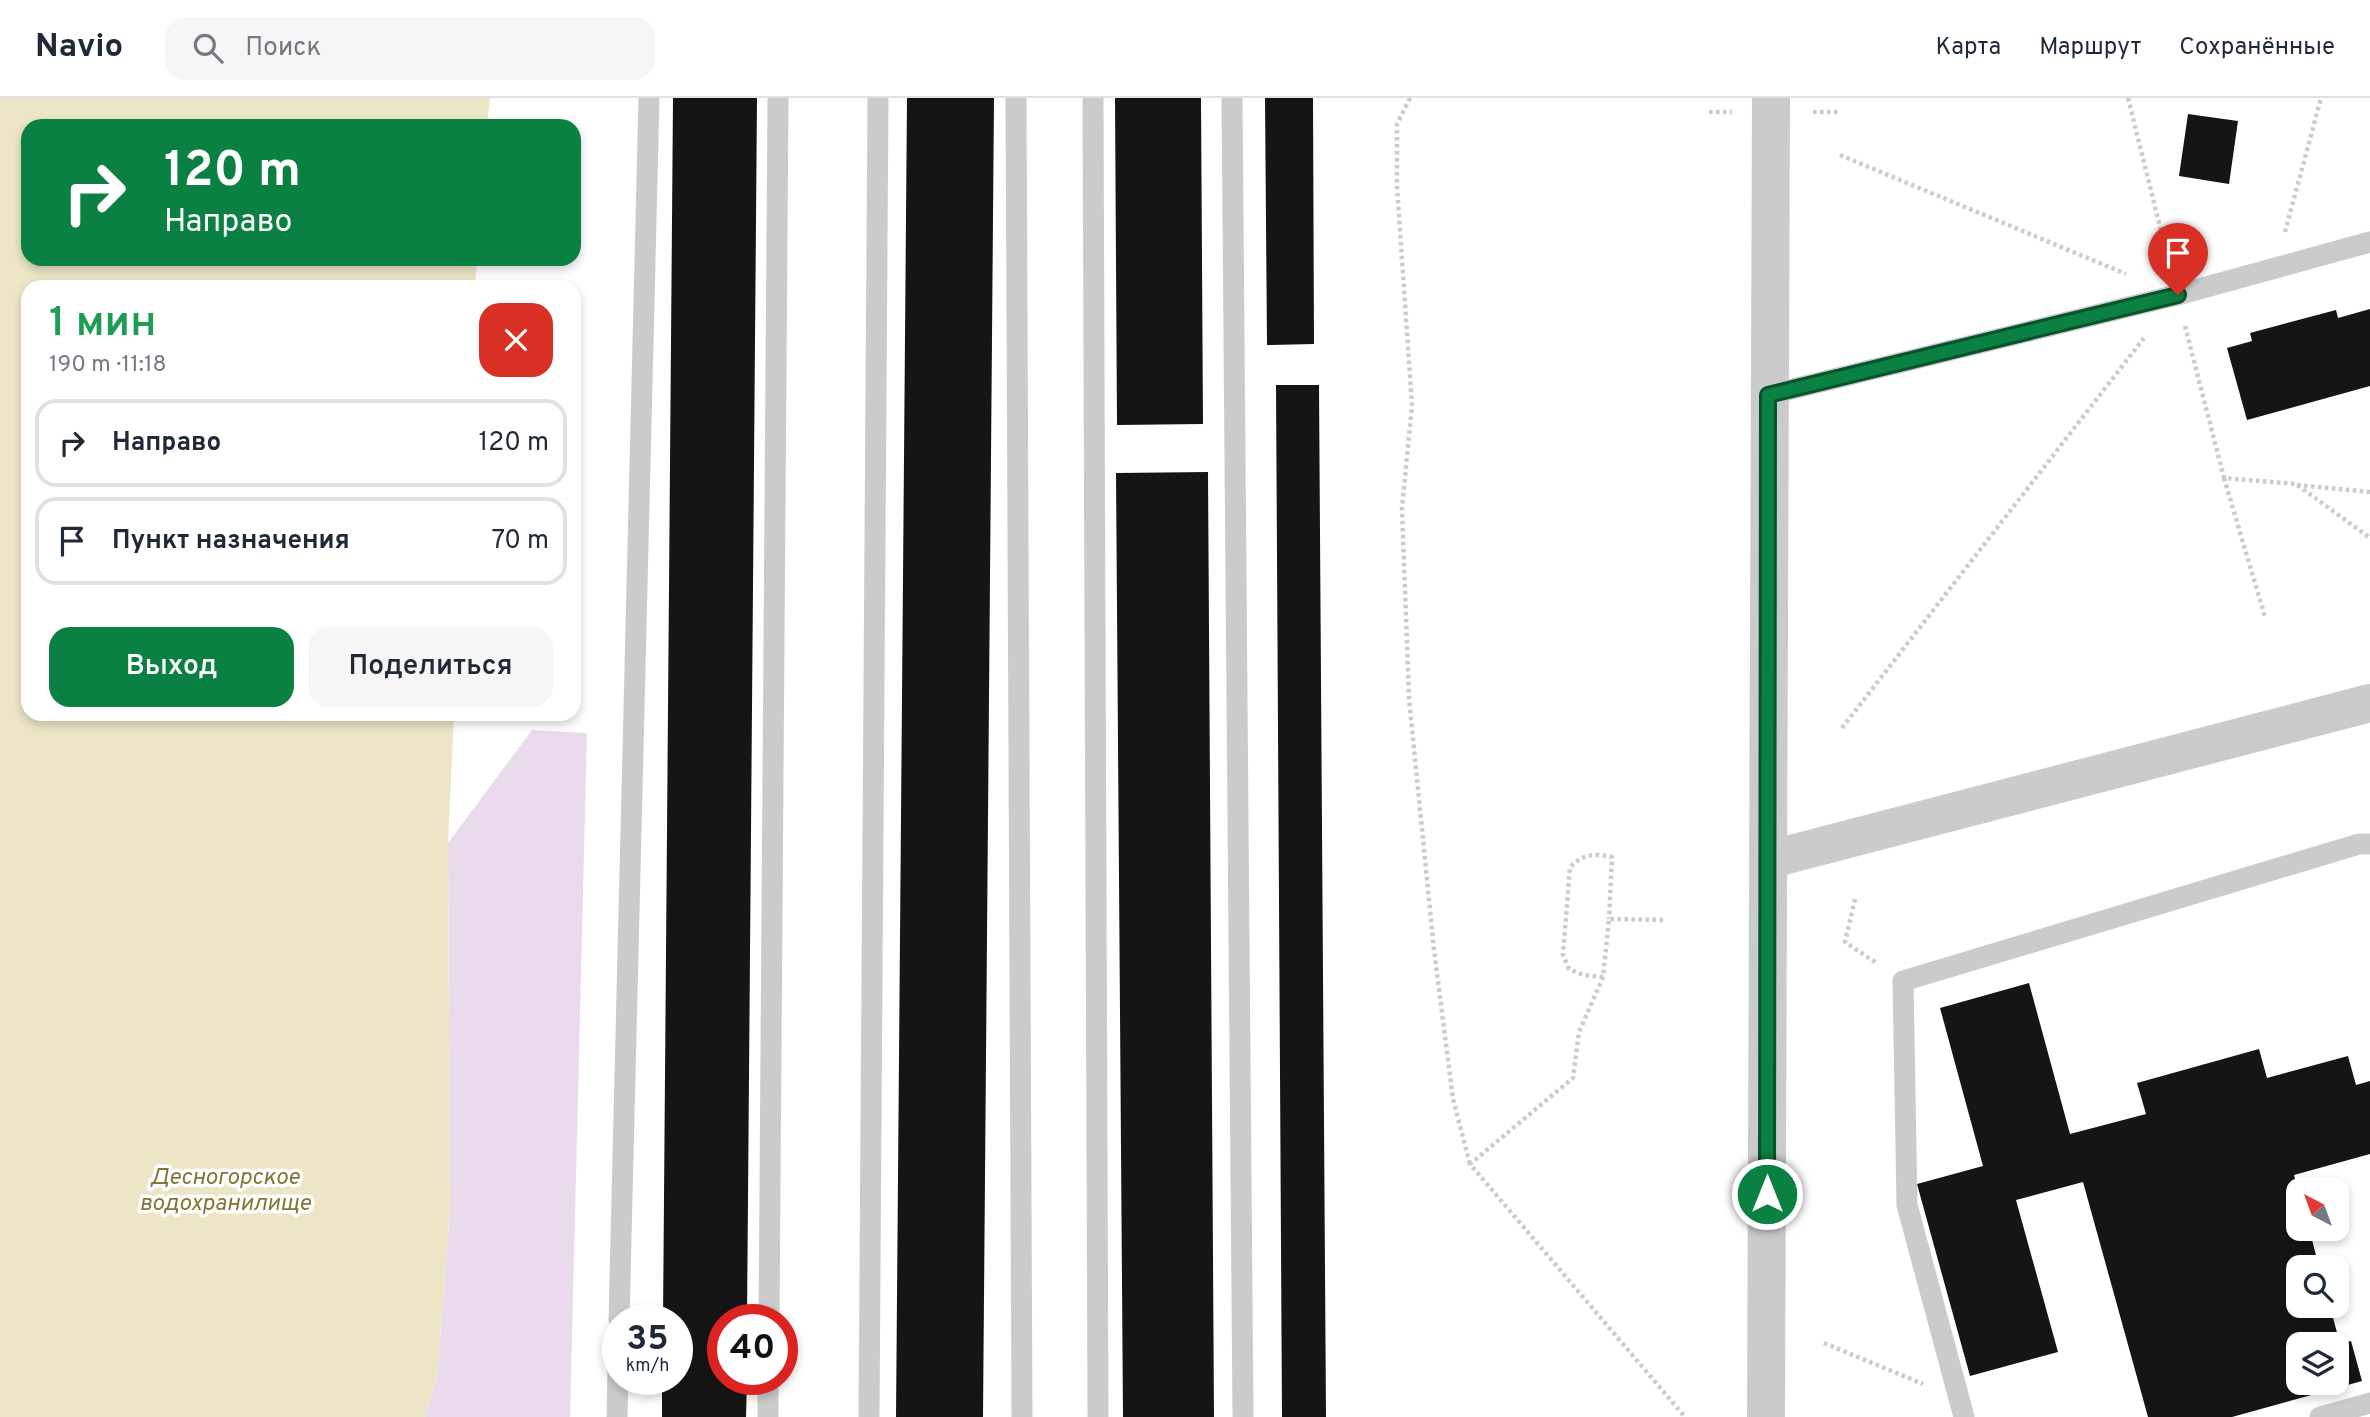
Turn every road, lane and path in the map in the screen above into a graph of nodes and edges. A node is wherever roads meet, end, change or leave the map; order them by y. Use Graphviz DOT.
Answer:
graph roads {
  1 [pos="649,98"];
  2 [pos="778,98"];
  3 [pos="878,98"];
  4 [pos="1016,98"];
  5 [pos="1093,98"];
  6 [pos="1232,98"];
  7 [pos="1410,98"];
  8 [pos="1770,98"];
  9 [pos="2128,98"];
  10 [pos="2321,98"];
  11 [pos="1840,112"];
  12 [pos="1806,113"];
  13 [pos="1840,155"];
  14 [pos="2370,242"];
  15 [pos="2275,268"];
  16 [pos="2178,295"];
  17 [pos="1768,395"];
  18 [pos="2224,478"];
  19 [pos="2296,484"];
  20 [pos="2370,492"];
  21 [pos="2370,538"];
  22 [pos="2265,617"];
  23 [pos="2370,703"];
  24 [pos="1842,728"];
  25 [pos="2370,844"];
  26 [pos="1768,860"];
  27 [pos="1855,899"];
  28 [pos="1609,919"];
  29 [pos="1663,920"];
  30 [pos="1845,942"];
  31 [pos="1603,977"];
  32 [pos="1470,1164"];
  33 [pos="619,1304"];
  34 [pos="769,1304"];
  35 [pos="1824,1343"];
  36 [pos="617,1395"];
  37 [pos="768,1395"];
  38 [pos="2370,1403"];
  39 [pos="1961,1408"];
  40 [pos="617,1417"];
  41 [pos="768,1417"];
  42 [pos="869,1417"];
  43 [pos="1022,1417"];
  44 [pos="1098,1417"];
  45 [pos="1243,1417"];
  46 [pos="1685,1417"];
  47 [pos="1766,1417"];
  48 [pos="2320,1417"];
  1 -- 33 [label="lane"];
  2 -- 34 [label="lane"];
  3 -- 42 [label="lane"];
  4 -- 43 [label="lane"];
  5 -- 44 [label="lane"];
  6 -- 45 [label="lane"];
  7 -- 32 [label="path"];
  8 -- 17 [label="street"];
  9 -- 16 [label="path"];
  10 -- 15 [label="path"];
  11 -- 12 [label="path"];
  13 -- 16 [label="path"];
  14 -- 15 [label="lane"];
  15 -- 16 [label="lane"];
  16 -- 17 [label="lane"];
  16 -- 18 [label="path"];
  16 -- 24 [label="path"];
  17 -- 26 [label="street"];
  18 -- 19 [label="path"];
  18 -- 22 [label="path"];
  19 -- 20 [label="path"];
  19 -- 21 [label="path"];
  23 -- 26 [label="street"];
  25 -- 39 [label="lane"];
  26 -- 47 [label="street"];
  27 -- 30 [label="path"];
  28 -- 29 [label="path"];
  28 -- 31 [label="path"];
  28 -- 31 [label="path"];
  31 -- 32 [label="path"];
  32 -- 46 [label="path"];
  35 -- 39 [label="path"];
  36 -- 40 [label="lane"];
  37 -- 41 [label="lane"];
  38 -- 48 [label="lane"];
}
